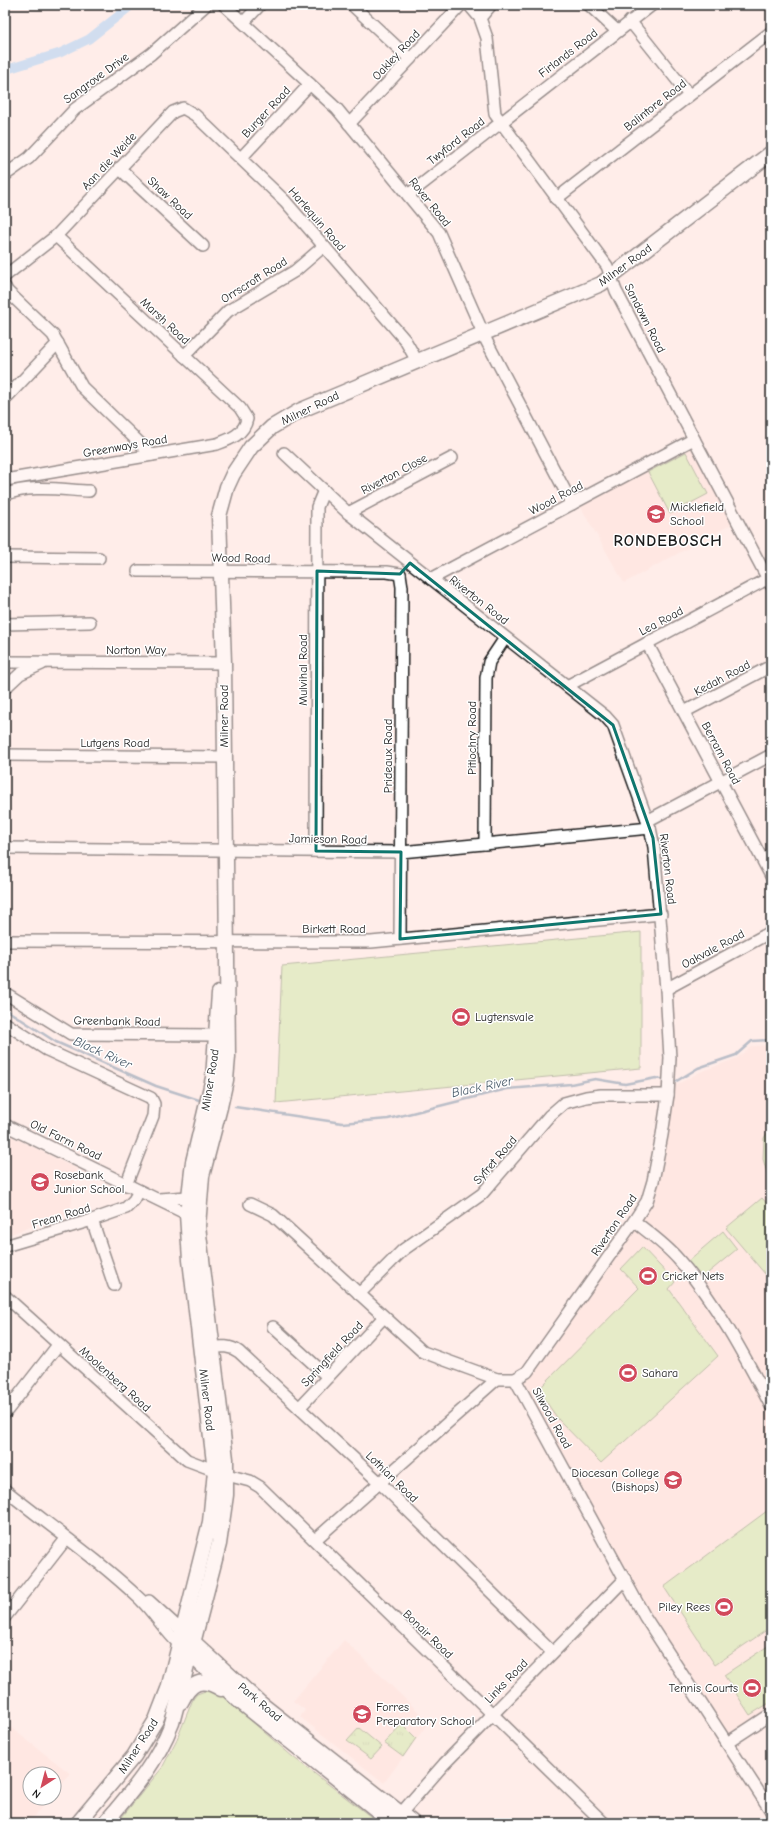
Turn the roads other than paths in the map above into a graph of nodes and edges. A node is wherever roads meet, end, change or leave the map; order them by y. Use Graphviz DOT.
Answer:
graph roads {
  1 [pos="206,5"];
  2 [pos="224,5"];
  3 [pos="260,5"];
  4 [pos="352,5"];
  5 [pos="461,5"];
  6 [pos="469,5"];
  7 [pos="491,5"];
  8 [pos="589,5"];
  9 [pos="652,5"];
  10 [pos="480,18"];
  11 [pos="630,21"];
  12 [pos="244,22"];
  13 [pos="617,31"];
  14 [pos="771,32"];
  15 [pos="410,59"];
  16 [pos="310,84"];
  17 [pos="689,95"];
  18 [pos="183,108"];
  19 [pos="500,123"];
  20 [pos="349,124"];
  21 [pos="241,158"];
  22 [pos="769,158"];
  23 [pos="120,168"];
  24 [pos="5,175"];
  25 [pos="408,195"];
  26 [pos="556,198"];
  27 [pos="56,236"];
  28 [pos="202,246"];
  29 [pos="324,246"];
  30 [pos="5,276"];
  31 [pos="611,278"];
  32 [pos="6,290"];
  33 [pos="483,333"];
  34 [pos="58,343"];
  35 [pos="184,356"];
  36 [pos="417,361"];
  37 [pos="5,399"];
  38 [pos="244,428"];
  39 [pos="694,439"];
  40 [pos="284,453"];
  41 [pos="152,455"];
  42 [pos="452,458"];
  43 [pos="5,480"];
  44 [pos="324,490"];
  45 [pos="89,491"];
  46 [pos="5,495"];
  47 [pos="572,504"];
  48 [pos="348,513"];
  49 [pos="5,557"];
  50 [pos="99,558"];
  51 [pos="410,563"];
  52 [pos="138,571"];
  53 [pos="221,571"];
  54 [pos="316,572"];
  55 [pos="400,574"];
  56 [pos="768,575"];
  57 [pos="430,579"];
  58 [pos="90,622"];
  59 [pos="5,624"];
  60 [pos="505,638"];
  61 [pos="647,643"];
  62 [pos="5,662"];
  63 [pos="49,662"];
  64 [pos="224,663"];
  65 [pos="771,666"];
  66 [pos="567,686"];
  67 [pos="5,688"];
  68 [pos="684,712"];
  69 [pos="5,755"];
  70 [pos="771,755"];
  71 [pos="224,757"];
  72 [pos="720,781"];
  73 [pos="648,825"];
  74 [pos="485,844"];
  75 [pos="5,848"];
  76 [pos="226,851"];
  77 [pos="316,851"];
  78 [pos="401,852"];
  79 [pos="771,876"];
  80 [pos="661,914"];
  81 [pos="771,932"];
  82 [pos="400,939"];
  83 [pos="5,941"];
  84 [pos="225,945"];
  85 [pos="666,989"];
  86 [pos="5,993"];
  87 [pos="5,1024"];
  88 [pos="217,1035"];
  89 [pos="668,1093"];
  90 [pos="5,1125"];
  91 [pos="126,1184"];
  92 [pos="139,1191"];
  93 [pos="188,1197"];
  94 [pos="159,1199"];
  95 [pos="250,1204"];
  96 [pos="187,1214"];
  97 [pos="92,1220"];
  98 [pos="634,1221"];
  99 [pos="5,1246"];
  100 [pos="114,1285"];
  101 [pos="359,1294"];
  102 [pos="5,1296"];
  103 [pos="384,1317"];
  104 [pos="273,1327"];
  105 [pos="58,1344"];
  106 [pos="207,1348"];
  107 [pos="328,1377"];
  108 [pos="497,1379"];
  109 [pos="515,1379"];
  110 [pos="771,1406"];
  111 [pos="299,1408"];
  112 [pos="5,1413"];
  113 [pos="221,1473"];
  114 [pos="379,1482"];
  115 [pos="5,1490"];
  116 [pos="66,1539"];
  117 [pos="315,1540"];
  118 [pos="625,1579"];
  119 [pos="5,1617"];
  120 [pos="186,1643"];
  121 [pos="552,1652"];
  122 [pos="238,1700"];
  123 [pos="492,1714"];
  124 [pos="771,1714"];
  125 [pos="172,1723"];
  126 [pos="727,1743"];
  127 [pos="771,1811"];
  128 [pos="396,1820"];
  129 [pos="78,1823"];
  130 [pos="105,1823"];
  131 [pos="413,1823"];
  132 [pos="604,1823"];
  1 -- 24 [label="street, Sangrove Drive"];
  2 -- 12 [label="street, Rover Road"];
  3 -- 12 [label="street"];
  4 -- 15 [label="street"];
  5 -- 15 [label="street, Oakley Road"];
  6 -- 10 [label="street, Sandown Road"];
  7 -- 10 [label="street"];
  8 -- 13 [label="street"];
  9 -- 11 [label="street, Firlands Road"];
  10 -- 19 [label="street, Sandown Road"];
  11 -- 13 [label="street, Firlands Road"];
  11 -- 17 [label="street"];
  12 -- 16 [label="street, Rover Road"];
  13 -- 19 [label="street, Firlands Road"];
  14 -- 17 [label="street, Balintore Road"];
  15 -- 20 [label="street, Oakley Road"];
  16 -- 20 [label="street, Rover Road"];
  16 -- 21 [label="street, Burger Road"];
  17 -- 26 [label="street, Balintore Road"];
  18 -- 21 [label="street, Harlequin Road"];
  18 -- 23 [label="street, Aan die Weide"];
  19 -- 25 [label="street, Twyford Road"];
  19 -- 26 [label="street, Sandown Road"];
  20 -- 25 [label="street, Rover Road"];
  21 -- 29 [label="street, Harlequin Road"];
  22 -- 31 [label="main road, Milner Road"];
  23 -- 27 [label="street, Aan die Weide"];
  23 -- 28 [label="street, Shaw Road"];
  25 -- 33 [label="street, Rover Road"];
  26 -- 31 [label="street, Sandown Road"];
  27 -- 30 [label="street"];
  27 -- 35 [label="street, Marsh Road"];
  29 -- 35 [label="street, Orrscroft Road"];
  29 -- 36 [label="street, Harlequin Road"];
  31 -- 33 [label="main road, Milner Road"];
  31 -- 39 [label="street, Sandown Road"];
  32 -- 34 [label="street"];
  33 -- 36 [label="main road, Milner Road"];
  33 -- 47 [label="street, Rover Road"];
  34 -- 37 [label="street"];
  34 -- 41 [label="street"];
  35 -- 38 [label="street, Marsh Road"];
  36 -- 53 [label="main road, Milner Road"];
  38 -- 41 [label="street, Greenways Road"];
  39 -- 47 [label="street, Wood Road"];
  39 -- 56 [label="street, Sandown Road"];
  40 -- 44 [label="street, Riverton Road"];
  41 -- 43 [label="street, Greenways Road"];
  42 -- 48 [label="street, Riverton Close"];
  44 -- 48 [label="street, Riverton Road"];
  44 -- 54 [label="street, Mulvihal Road"];
  45 -- 46 [label="street"];
  47 -- 57 [label="street, Wood Road"];
  48 -- 51 [label="street, Riverton Road"];
  49 -- 50 [label="street"];
  51 -- 55 [label="street"];
  51 -- 57 [label="street, Riverton Road"];
  52 -- 53 [label="street, Wood Road"];
  53 -- 54 [label="street, Wood Road"];
  53 -- 64 [label="main road, Milner Road"];
  54 -- 55 [label="street, Wood Road"];
  54 -- 77 [label="street, Mulvihal Road"];
  55 -- 78 [label="street, Prideaux Road"];
  56 -- 61 [label="street, Lea Road"];
  57 -- 60 [label="street, Riverton Road"];
  58 -- 59 [label="street"];
  60 -- 66 [label="street, Riverton Road"];
  60 -- 74 [label="street, Pitlochry Road"];
  61 -- 66 [label="street, Lea Road"];
  61 -- 68 [label="street, Berram Road"];
  62 -- 63 [label="street, Norton Way"];
  63 -- 64 [label="street, Norton Way"];
  63 -- 67 [label="street"];
  64 -- 71 [label="main road, Milner Road"];
  65 -- 68 [label="street, Kedah Road"];
  66 -- 73 [label="street, Riverton Road"];
  68 -- 72 [label="street, Berram Road"];
  69 -- 71 [label="street, Lutgens Road"];
  70 -- 72 [label="street, Jamieson Road"];
  71 -- 76 [label="main road, Milner Road"];
  72 -- 73 [label="street, Jamieson Road"];
  72 -- 79 [label="street, Berram Road"];
  73 -- 74 [label="street, Jamieson Road"];
  73 -- 80 [label="street, Riverton Road"];
  74 -- 78 [label="street, Jamieson Road"];
  75 -- 76 [label="street, Jamieson Road"];
  76 -- 77 [label="street, Jamieson Road"];
  76 -- 84 [label="main road, Milner Road"];
  77 -- 78 [label="street, Jamieson Road"];
  78 -- 82 [label="street, Prideaux Road"];
  80 -- 82 [label="street, Birkett Road"];
  80 -- 85 [label="street, Riverton Road"];
  81 -- 85 [label="street, Oakvale Road"];
  82 -- 84 [label="street, Birkett Road"];
  83 -- 84 [label="street, Birkett Road"];
  84 -- 88 [label="main road, Milner Road"];
  84 -- 106 [label="main road, Milner Road"];
  85 -- 89 [label="street, Riverton Road"];
  86 -- 88 [label="street, Greenbank Road"];
  87 -- 91 [label="street"];
  88 -- 93 [label="main road, Milner Road"];
  89 -- 98 [label="street, Riverton Road"];
  89 -- 101 [label="street, Syfret Road"];
  90 -- 91 [label="street, Old Farm Road"];
  91 -- 92 [label="street, Old Farm Road"];
  92 -- 94 [label="street, Old Farm Road"];
  92 -- 97 [label="street, Frean Road"];
  93 -- 94 [label="street, Old Farm Road"];
  93 -- 96 [label="main road, Milner Road"];
  94 -- 96 [label="street, Old Farm Road"];
  95 -- 101 [label="street"];
  96 -- 106 [label="main road, Milner Road"];
  97 -- 99 [label="street, Frean Road"];
  97 -- 100 [label="street"];
  98 -- 109 [label="street, Riverton Road"];
  98 -- 110 [label="street"];
  101 -- 103 [label="street"];
  102 -- 105 [label="street, Moolenberg Road"];
  103 -- 107 [label="street, Springfield Road"];
  103 -- 108 [label="street"];
  104 -- 107 [label="street"];
  105 -- 112 [label="street"];
  105 -- 113 [label="street, Moolenberg Road"];
  106 -- 111 [label="street, Lothian Road"];
  106 -- 113 [label="main road, Milner Road"];
  107 -- 111 [label="street, Springfield Road"];
  108 -- 109 [label="street"];
  108 -- 114 [label="street"];
  109 -- 118 [label="street, Silwood Road"];
  111 -- 114 [label="street, Lothian Road"];
  113 -- 117 [label="street, Bonair Road"];
  113 -- 120 [label="main road, Milner Road"];
  114 -- 117 [label="street"];
  114 -- 121 [label="street, Lothian Road"];
  115 -- 116 [label="street, Park Road"];
  116 -- 119 [label="street"];
  116 -- 120 [label="street, Park Road"];
  117 -- 123 [label="street, Bonair Road"];
  118 -- 121 [label="street, Links Road"];
  118 -- 126 [label="street, Silwood Road"];
  120 -- 122 [label="main road, Park Road"];
  120 -- 125 [label="main road, Milner Road"];
  120 -- 128 [label="main road, Park Road"];
  120 -- 129 [label="main road, Milner Road"];
  121 -- 123 [label="street, Links Road"];
  122 -- 125 [label="main road"];
  122 -- 128 [label="main road, Park Road"];
  123 -- 128 [label="street, Links Road"];
  123 -- 132 [label="street, Bonair Road"];
  124 -- 126 [label="street"];
  125 -- 130 [label="main road, Milner Road"];
  126 -- 127 [label="street, Silwood Road"];
  128 -- 131 [label="main road, Park Road"];
}
